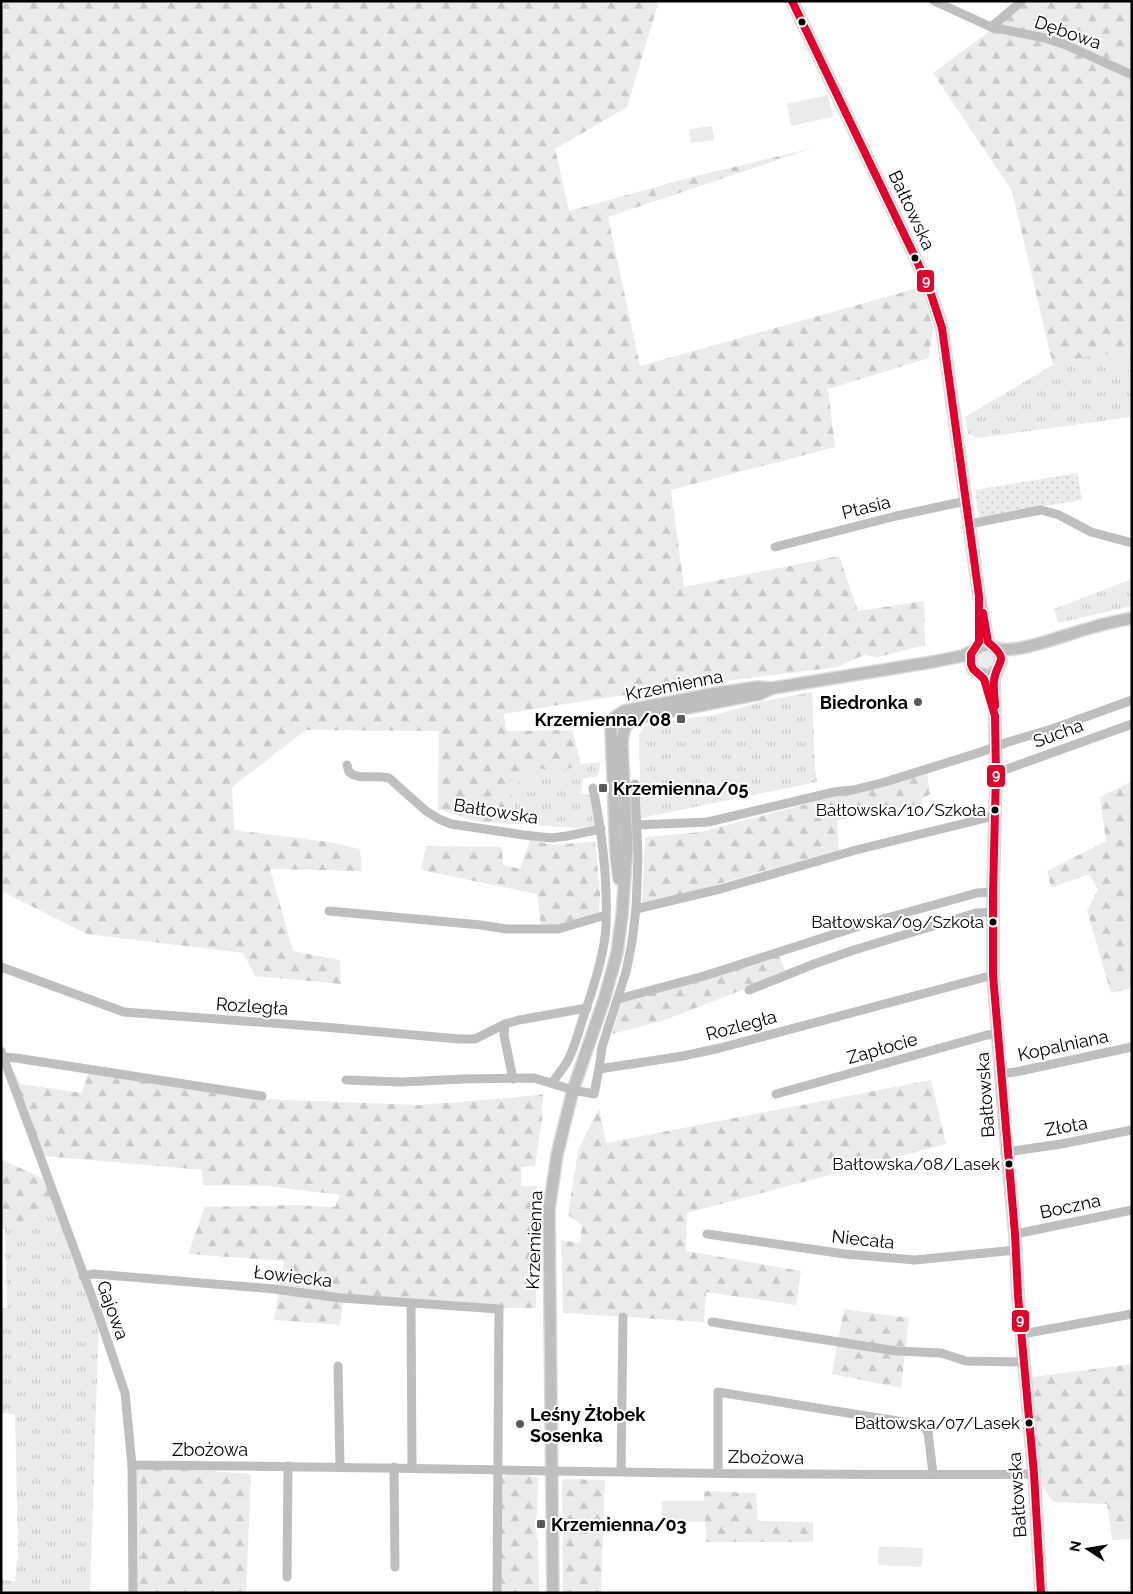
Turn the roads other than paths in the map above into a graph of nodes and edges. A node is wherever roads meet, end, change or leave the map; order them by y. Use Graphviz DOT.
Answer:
graph roads {
  1 [pos="792,1"];
  2 [pos="934,1"];
  3 [pos="1022,1"];
  4 [pos="991,27"];
  5 [pos="1132,74"];
  6 [pos="966,501"];
  7 [pos="969,524"];
  8 [pos="1132,543"];
  9 [pos="775,546"];
  10 [pos="980,596"];
  11 [pos="1132,618"];
  12 [pos="1038,644"];
  13 [pos="993,647"];
  14 [pos="976,648"];
  15 [pos="932,662"];
  16 [pos="999,668"];
  17 [pos="977,672"];
  18 [pos="1132,700"];
  19 [pos="995,716"];
  20 [pos="1132,724"];
  21 [pos="995,747"];
  22 [pos="346,765"];
  23 [pos="996,773"];
  24 [pos="635,784"];
  25 [pos="593,788"];
  26 [pos="994,816"];
  27 [pos="637,825"];
  28 [pos="601,829"];
  29 [pos="993,892"];
  30 [pos="636,909"];
  31 [pos="329,911"];
  32 [pos="993,912"];
  33 [pos="606,915"];
  34 [pos="1,967"];
  35 [pos="994,975"];
  36 [pos="749,990"];
  37 [pos="618,998"];
  38 [pos="586,1008"];
  39 [pos="505,1024"];
  40 [pos="998,1034"];
  41 [pos="1132,1047"];
  42 [pos="3,1054"];
  43 [pos="599,1070"];
  44 [pos="1001,1074"];
  45 [pos="513,1078"];
  46 [pos="346,1080"];
  47 [pos="552,1083"];
  48 [pos="573,1090"];
  49 [pos="776,1094"];
  50 [pos="262,1096"];
  51 [pos="1132,1130"];
  52 [pos="1007,1152"];
  53 [pos="1132,1210"];
  54 [pos="707,1234"];
  55 [pos="1015,1234"];
  56 [pos="1016,1250"];
  57 [pos="83,1276"];
  58 [pos="412,1303"];
  59 [pos="1132,1314"];
  60 [pos="623,1317"];
  61 [pos="712,1322"];
  62 [pos="1022,1334"];
  63 [pos="1024,1362"];
  64 [pos="338,1366"];
  65 [pos="132,1465"];
  66 [pos="288,1466"];
  67 [pos="340,1466"];
  68 [pos="394,1468"];
  69 [pos="412,1468"];
  70 [pos="499,1469"];
  71 [pos="552,1470"];
  72 [pos="621,1471"];
  73 [pos="718,1472"];
  74 [pos="933,1474"];
  75 [pos="1034,1474"];
  76 [pos="395,1567"];
  77 [pos="287,1577"];
  78 [pos="133,1593"];
  79 [pos="497,1593"];
  80 [pos="553,1593"];
  81 [pos="1042,1593"];
  1 -- 6 [label="main road, Bałtowska"];
  2 -- 4 [label="street, Dębowa"];
  3 -- 4 [label="street, Dębowa"];
  4 -- 5 [label="street, Dębowa"];
  6 -- 7 [label="main road, Bałtowska"];
  6 -- 9 [label="street, Ptasia"];
  7 -- 8 [label="street"];
  7 -- 10 [label="main road, Bałtowska"];
  10 -- 13 [label="main road, Bałtowska"];
  10 -- 14 [label="main road, Bałtowska"];
  11 -- 12 [label="main road"];
  12 -- 13 [label="main road"];
  12 -- 16 [label="main road"];
  13 -- 14 [label="main road"];
  13 -- 16 [label="main road"];
  14 -- 15 [label="main road, Krzemienna"];
  14 -- 17 [label="main road"];
  15 -- 17 [label="main road, Krzemienna"];
  15 -- 48 [label="main road, Krzemienna"];
  16 -- 17 [label="main road"];
  16 -- 19 [label="main road, Bałtowska"];
  17 -- 19 [label="main road, Bałtowska"];
  18 -- 21 [label="street"];
  19 -- 21 [label="main road, Bałtowska"];
  20 -- 23 [label="street, Sucha"];
  21 -- 23 [label="main road, Bałtowska"];
  21 -- 27 [label="street"];
  22 -- 28 [label="street, Bałtowska"];
  23 -- 26 [label="main road, Bałtowska"];
  24 -- 27 [label="street"];
  25 -- 28 [label="street"];
  26 -- 29 [label="main road, Bałtowska"];
  26 -- 30 [label="street"];
  27 -- 30 [label="street"];
  28 -- 33 [label="street"];
  29 -- 32 [label="main road, Bałtowska"];
  29 -- 37 [label="street"];
  30 -- 37 [label="street"];
  31 -- 33 [label="street"];
  32 -- 35 [label="main road, Bałtowska"];
  32 -- 36 [label="street"];
  33 -- 38 [label="street"];
  34 -- 39 [label="street, Rozległa"];
  35 -- 40 [label="main road, Bałtowska"];
  35 -- 43 [label="street, Rozległa"];
  37 -- 43 [label="street"];
  38 -- 39 [label="street, Rozległa"];
  38 -- 47 [label="street"];
  39 -- 45 [label="street"];
  40 -- 44 [label="main road, Bałtowska"];
  40 -- 49 [label="street, Zapłocie"];
  41 -- 44 [label="street, Kopalniana"];
  42 -- 50 [label="street"];
  42 -- 57 [label="street, Gajowa"];
  43 -- 48 [label="street"];
  44 -- 52 [label="main road, Bałtowska"];
  45 -- 46 [label="street"];
  45 -- 47 [label="street"];
  47 -- 48 [label="street"];
  48 -- 71 [label="main road, Krzemienna"];
  51 -- 52 [label="street, Złota"];
  52 -- 55 [label="main road, Bałtowska"];
  53 -- 55 [label="street, Boczna"];
  54 -- 56 [label="street, Niecała"];
  55 -- 56 [label="main road, Bałtowska"];
  56 -- 62 [label="main road, Bałtowska"];
  57 -- 58 [label="street, Łowiecka"];
  57 -- 65 [label="street, Gajowa"];
  58 -- 69 [label="street"];
  58 -- 70 [label="street, Łowiecka"];
  59 -- 62 [label="street"];
  60 -- 72 [label="street"];
  61 -- 63 [label="street"];
  62 -- 63 [label="main road, Bałtowska"];
  63 -- 75 [label="main road, Bałtowska"];
  64 -- 67 [label="street"];
  65 -- 66 [label="street, Zbożowa"];
  65 -- 78 [label="street, Gajowa"];
  66 -- 67 [label="street, Zbożowa"];
  66 -- 77 [label="street"];
  67 -- 68 [label="street, Zbożowa"];
  68 -- 69 [label="street, Zbożowa"];
  68 -- 76 [label="street"];
  69 -- 70 [label="street, Zbożowa"];
  70 -- 71 [label="street, Zbożowa"];
  70 -- 79 [label="street"];
  71 -- 72 [label="street, Zbożowa"];
  71 -- 80 [label="main road, Krzemienna"];
  72 -- 73 [label="street, Zbożowa"];
  73 -- 74 [label="street, Zbożowa"];
  73 -- 74 [label="street"];
  74 -- 75 [label="street, Zbożowa"];
  75 -- 81 [label="main road, Bałtowska"];
}
